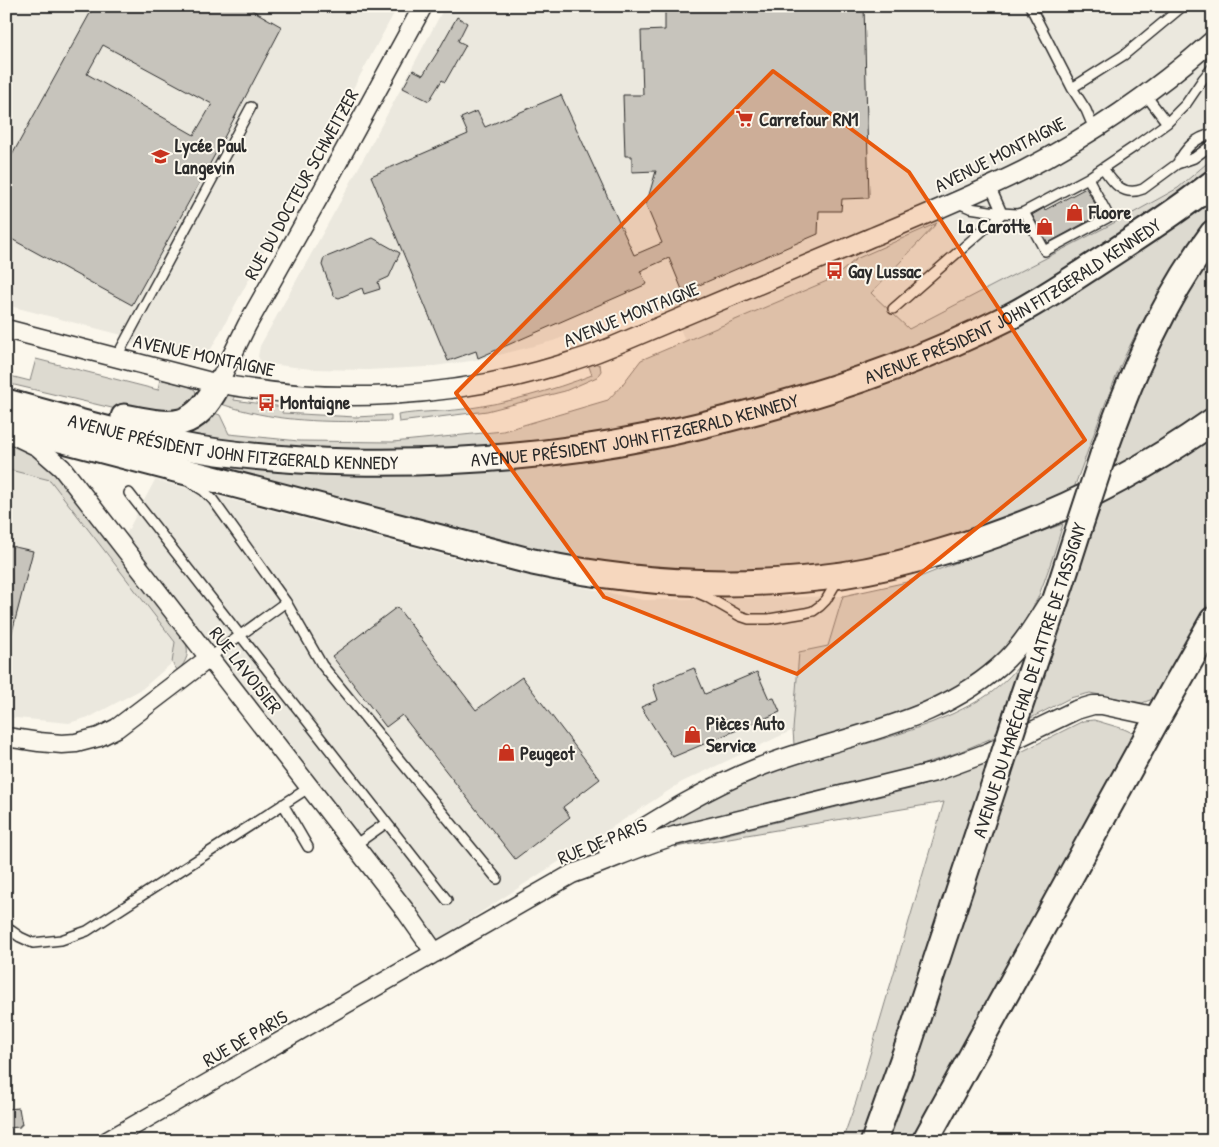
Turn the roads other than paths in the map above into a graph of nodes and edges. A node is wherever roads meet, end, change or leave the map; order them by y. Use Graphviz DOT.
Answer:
graph roads {
  1 [pos="423,6"];
  2 [pos="1030,6"];
  3 [pos="1183,6"];
  4 [pos="1213,40"];
  5 [pos="1213,67"];
  6 [pos="1072,88"];
  7 [pos="1145,94"];
  8 [pos="251,107"];
  9 [pos="1167,123"];
  10 [pos="1094,129"];
  11 [pos="1213,134"];
  12 [pos="1213,144"];
  13 [pos="1177,164"];
  14 [pos="1103,168"];
  15 [pos="1088,178"];
  16 [pos="1213,183"];
  17 [pos="990,186"];
  18 [pos="956,202"];
  19 [pos="1024,212"];
  20 [pos="1002,213"];
  21 [pos="1213,233"];
  22 [pos="893,309"];
  23 [pos="6,329"];
  24 [pos="116,358"];
  25 [pos="218,384"];
  26 [pos="6,393"];
  27 [pos="6,402"];
  28 [pos="1213,422"];
  29 [pos="6,425"];
  30 [pos="6,432"];
  31 [pos="158,465"];
  32 [pos="129,493"];
  33 [pos="842,575"];
  34 [pos="655,581"];
  35 [pos="1061,584"];
  36 [pos="286,602"];
  37 [pos="1213,620"];
  38 [pos="240,635"];
  39 [pos="209,658"];
  40 [pos="1158,717"];
  41 [pos="6,737"];
  42 [pos="310,787"];
  43 [pos="283,804"];
  44 [pos="386,822"];
  45 [pos="354,845"];
  46 [pos="308,847"];
  47 [pos="572,874"];
  48 [pos="497,879"];
  49 [pos="447,900"];
  50 [pos="6,927"];
  51 [pos="435,953"];
  52 [pos="108,1141"];
  53 [pos="874,1141"];
  54 [pos="925,1141"];
  1 -- 25 [label="street, RUE DU DOCTEUR SCHWEITZER"];
  2 -- 6 [label="lane"];
  3 -- 6 [label="lane"];
  4 -- 7 [label="street, AVENUE MONTAIGNE"];
  5 -- 9 [label="lane"];
  6 -- 10 [label="lane"];
  7 -- 9 [label="lane"];
  7 -- 10 [label="street, AVENUE MONTAIGNE"];
  8 -- 24 [label="lane"];
  9 -- 14 [label="lane"];
  10 -- 17 [label="street, AVENUE MONTAIGNE"];
  11 -- 13 [label="lane"];
  12 -- 13 [label="lane"];
  13 -- 14 [label="lane"];
  14 -- 15 [label="lane"];
  15 -- 19 [label="lane"];
  15 -- 19 [label="lane"];
  16 -- 27 [label="main road, AVENUE PRÉSIDENT JOHN FITZGERALD KENNEDY"];
  17 -- 18 [label="street, AVENUE MONTAIGNE"];
  17 -- 20 [label="lane"];
  18 -- 20 [label="lane"];
  18 -- 25 [label="street, AVENUE MONTAIGNE"];
  19 -- 20 [label="lane"];
  20 -- 22 [label="lane"];
  21 -- 35 [label="main road, AVENUE DU MARÉCHAL DE LATTRE DE TASSIGNY, bridge"];
  23 -- 24 [label="street, AVENUE MONTAIGNE"];
  24 -- 25 [label="street, AVENUE MONTAIGNE"];
  25 -- 26 [label="main road"];
  28 -- 33 [label="main road, AVENUE PRÉSIDENT JOHN FITZGERALD KENNEDY"];
  29 -- 31 [label="main road, AVENUE PRÉSIDENT JOHN FITZGERALD KENNEDY"];
  30 -- 39 [label="street, RUE LAVOISIER"];
  31 -- 34 [label="main road, AVENUE PRÉSIDENT JOHN FITZGERALD KENNEDY"];
  31 -- 36 [label="lane"];
  32 -- 38 [label="lane"];
  33 -- 34 [label="main road, AVENUE PRÉSIDENT JOHN FITZGERALD KENNEDY"];
  33 -- 34 [label="lane"];
  35 -- 47 [label="street"];
  35 -- 53 [label="main road, AVENUE DU MARÉCHAL DE LATTRE DE TASSIGNY, bridge"];
  36 -- 38 [label="lane"];
  36 -- 48 [label="lane"];
  37 -- 40 [label="main road"];
  38 -- 39 [label="lane"];
  38 -- 44 [label="lane"];
  39 -- 41 [label="street"];
  39 -- 42 [label="street, RUE LAVOISIER"];
  40 -- 47 [label="street, RUE DE PARIS"];
  40 -- 54 [label="main road"];
  42 -- 43 [label="lane"];
  42 -- 45 [label="street, RUE LAVOISIER"];
  43 -- 46 [label="lane"];
  43 -- 50 [label="lane"];
  44 -- 45 [label="lane"];
  44 -- 49 [label="lane"];
  45 -- 51 [label="street, RUE LAVOISIER"];
  47 -- 51 [label="street, RUE DE PARIS"];
  51 -- 52 [label="street, RUE DE PARIS"];
}
